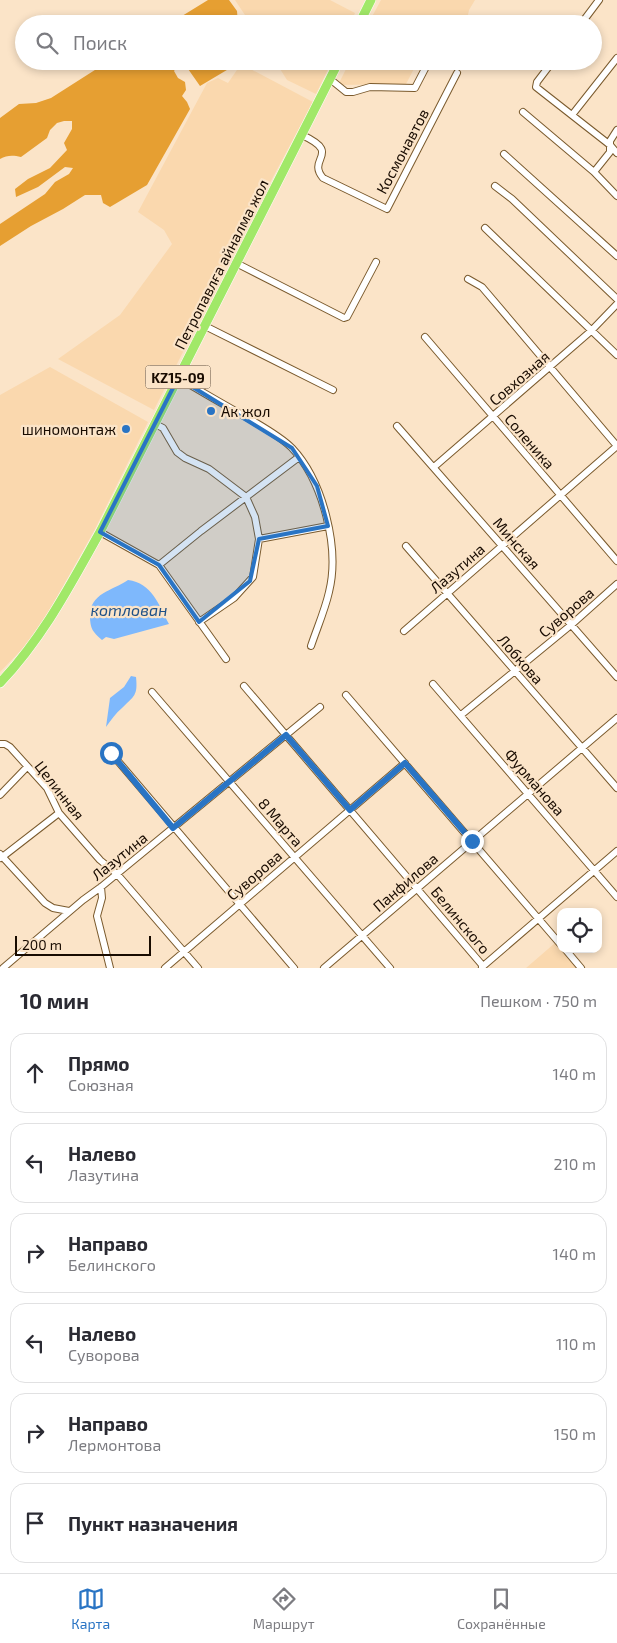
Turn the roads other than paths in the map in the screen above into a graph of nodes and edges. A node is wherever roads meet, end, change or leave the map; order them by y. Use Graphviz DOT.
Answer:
graph roads {
  1 [pos="371,0"];
  2 [pos="599,0"];
  3 [pos="364,15"];
  4 [pos="588,15"];
  5 [pos="617,58"];
  6 [pos="334,70"];
  7 [pos="424,70"];
  8 [pos="546,70"];
  9 [pos="457,74"];
  10 [pos="330,79"];
  11 [pos="523,112"];
  12 [pos="572,115"];
  13 [pos="617,130"];
  14 [pos="302,135"];
  15 [pos="610,145"];
  16 [pos="617,153"];
  17 [pos="504,154"];
  18 [pos="594,172"];
  19 [pos="495,186"];
  20 [pos="617,196"];
  21 [pos="484,228"];
  22 [pos="617,256"];
  23 [pos="376,262"];
  24 [pos="236,263"];
  25 [pos="468,279"];
  26 [pos="617,299"];
  27 [pos="617,304"];
  28 [pos="204,326"];
  29 [pos="591,331"];
  30 [pos="425,337"];
  31 [pos="617,355"];
  32 [pos="550,367"];
  33 [pos="178,378"];
  34 [pos="333,390"];
  35 [pos="493,416"];
  36 [pos="155,424"];
  37 [pos="397,426"];
  38 [pos="617,446"];
  39 [pos="300,458"];
  40 [pos="434,468"];
  41 [pos="560,495"];
  42 [pos="246,498"];
  43 [pos="328,526"];
  44 [pos="100,532"];
  45 [pos="259,539"];
  46 [pos="406,546"];
  47 [pos="502,546"];
  48 [pos="617,561"];
  49 [pos="159,565"];
  50 [pos="617,584"];
  51 [pos="448,593"];
  52 [pos="199,622"];
  53 [pos="571,625"];
  54 [pos="404,631"];
  55 [pos="310,646"];
  56 [pos="226,659"];
  57 [pos="515,671"];
  58 [pos="617,677"];
  59 [pos="0,683"];
  60 [pos="434,684"];
  61 [pos="244,686"];
  62 [pos="152,692"];
  63 [pos="346,695"];
  64 [pos="320,707"];
  65 [pos="460,715"];
  66 [pos="617,718"];
  67 [pos="286,735"];
  68 [pos="0,744"];
  69 [pos="582,748"];
  70 [pos="111,753"];
  71 [pos="405,763"];
  72 [pos="26,767"];
  73 [pos="229,782"];
  74 [pos="617,788"];
  75 [pos="528,794"];
  76 [pos="0,795"];
  77 [pos="350,810"];
  78 [pos="59,813"];
  79 [pos="173,828"];
  80 [pos="472,841"];
  81 [pos="617,851"];
  82 [pos="1,856"];
  83 [pos="294,857"];
  84 [pos="594,870"];
  85 [pos="117,874"];
  86 [pos="101,888"];
  87 [pos="417,888"];
  88 [pos="617,897"];
  89 [pos="239,905"];
  90 [pos="69,911"];
  91 [pos="538,918"];
  92 [pos="362,936"];
  93 [pos="557,940"];
  94 [pos="184,952"];
  95 [pos="568,953"];
  96 [pos="482,967"];
  97 [pos="3,968"];
  98 [pos="110,968"];
  99 [pos="165,968"];
  100 [pos="198,968"];
  101 [pos="294,968"];
  102 [pos="324,968"];
  103 [pos="390,968"];
  104 [pos="581,968"];
  1 -- 3 [label="highway"];
  2 -- 4 [label="street"];
  5 -- 12 [label="street"];
  6 -- 10 [label="highway, Петропавлға айналма жол / KZ15-09"];
  7 -- 10 [label="street, Космонавтов"];
  8 -- 12 [label="street"];
  9 -- 14 [label="street, Космонавтов"];
  10 -- 14 [label="highway, Петропавлға айналма жол / KZ15-09"];
  11 -- 18 [label="street"];
  12 -- 15 [label="street"];
  13 -- 15 [label="street"];
  14 -- 24 [label="highway, Петропавлға айналма жол / KZ15-09"];
  15 -- 16 [label="street"];
  15 -- 18 [label="street"];
  17 -- 22 [label="street"];
  18 -- 20 [label="street"];
  19 -- 26 [label="street"];
  21 -- 29 [label="street"];
  23 -- 24 [label="street"];
  24 -- 28 [label="highway, Петропавлға айналма жол / KZ15-09"];
  25 -- 32 [label="street"];
  27 -- 29 [label="street, Совхозная"];
  28 -- 33 [label="highway, Петропавлға айналма жол / KZ15-09"];
  28 -- 34 [label="street"];
  29 -- 31 [label="street"];
  29 -- 32 [label="street, Совхозная"];
  30 -- 35 [label="street, Соленика"];
  32 -- 35 [label="street, Совхозная"];
  32 -- 38 [label="street"];
  33 -- 36 [label="highway, Петропавлға айналма жол / KZ15-09"];
  33 -- 39 [label="street"];
  35 -- 40 [label="street, Совхозная"];
  35 -- 41 [label="street, Соленика"];
  36 -- 42 [label="street"];
  36 -- 44 [label="highway, Петропавлға айналма жол / KZ15-09"];
  37 -- 40 [label="street, Минская"];
  38 -- 41 [label="street, Лазутина"];
  39 -- 42 [label="street"];
  39 -- 43 [label="street"];
  40 -- 47 [label="street, Минская"];
  41 -- 47 [label="street, Лазутина"];
  41 -- 48 [label="street, Соленика"];
  42 -- 45 [label="street"];
  42 -- 49 [label="street"];
  43 -- 45 [label="street"];
  43 -- 55 [label="street"];
  44 -- 49 [label="street"];
  44 -- 59 [label="highway, Петропавлға айналма жол / KZ15-09"];
  45 -- 52 [label="street"];
  46 -- 51 [label="street, Лобкова"];
  47 -- 51 [label="street, Лазутина"];
  47 -- 53 [label="street, Минская"];
  49 -- 52 [label="street"];
  50 -- 53 [label="street, Суворова"];
  51 -- 54 [label="street, Лазутина"];
  51 -- 57 [label="street, Лобкова"];
  52 -- 56 [label="street"];
  53 -- 57 [label="street, Суворова"];
  53 -- 58 [label="street, Минская"];
  57 -- 65 [label="street, Суворова"];
  57 -- 69 [label="street, Лобкова"];
  60 -- 65 [label="street, Фурманова"];
  61 -- 67 [label="street, Белинского"];
  62 -- 73 [label="street, 8 Марта"];
  63 -- 71 [label="street"];
  64 -- 67 [label="street, Лазутина"];
  65 -- 75 [label="street, Фурманова"];
  66 -- 69 [label="street, Панфилова"];
  67 -- 73 [label="street, Лазутина"];
  67 -- 77 [label="street, Белинского"];
  68 -- 72 [label="street, Целинная"];
  69 -- 74 [label="street, Лобкова"];
  69 -- 75 [label="street, Панфилова"];
  70 -- 79 [label="street"];
  71 -- 77 [label="street, Суворова"];
  71 -- 80 [label="street"];
  72 -- 76 [label="street"];
  72 -- 78 [label="street, Целинная"];
  73 -- 79 [label="street, Лазутина"];
  73 -- 83 [label="street, 8 Марта"];
  75 -- 80 [label="street, Панфилова"];
  75 -- 84 [label="street, Фурманова"];
  77 -- 83 [label="street, Суворова"];
  77 -- 87 [label="street, Белинского"];
  78 -- 82 [label="street"];
  78 -- 85 [label="street, Целинная"];
  79 -- 85 [label="street, Лазутина"];
  79 -- 89 [label="street"];
  80 -- 87 [label="street, Панфилова"];
  80 -- 91 [label="street"];
  81 -- 84 [label="street"];
  82 -- 90 [label="street"];
  83 -- 89 [label="street, Суворова"];
  83 -- 92 [label="street, 8 Марта"];
  84 -- 88 [label="street, Фурманова"];
  84 -- 91 [label="street"];
  85 -- 86 [label="street, Лазутина"];
  85 -- 94 [label="street, Целинная"];
  86 -- 90 [label="street, Лазутина"];
  86 -- 98 [label="street"];
  87 -- 92 [label="street, Панфилова"];
  87 -- 96 [label="street, Белинского"];
  89 -- 94 [label="street, Суворова"];
  89 -- 101 [label="street"];
  90 -- 97 [label="street, Лазутина"];
  91 -- 93 [label="street"];
  91 -- 96 [label="street"];
  92 -- 102 [label="street, Панфилова"];
  92 -- 103 [label="street, 8 Марта"];
  94 -- 99 [label="street, Суворова"];
  94 -- 100 [label="street, Целинная"];
  95 -- 104 [label="street"];
}
